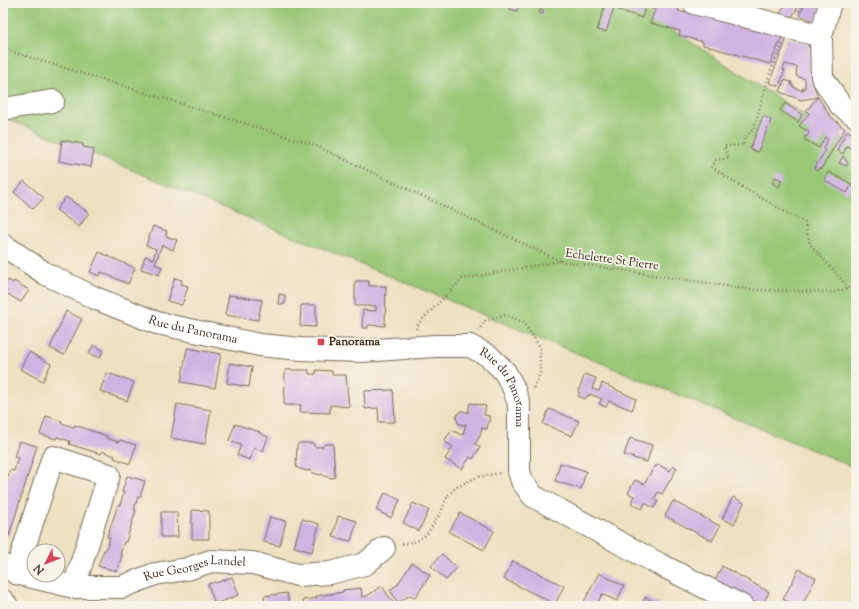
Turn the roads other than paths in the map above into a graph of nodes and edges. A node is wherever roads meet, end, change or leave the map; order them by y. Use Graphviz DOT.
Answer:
graph roads {
  1 [pos="694,3"];
  2 [pos="830,3"];
  3 [pos="821,36"];
  4 [pos="53,100"];
  5 [pos="3,109"];
  6 [pos="856,116"];
  7 [pos="3,245"];
  8 [pos="384,548"];
  9 [pos="10,569"];
  10 [pos="74,587"];
  11 [pos="3,601"];
  12 [pos="7,606"];
  13 [pos="742,606"];
  1 -- 3 [label="street"];
  2 -- 3 [label="street"];
  3 -- 6 [label="street"];
  4 -- 5 [label="street"];
  7 -- 13 [label="street, Rue du Panorama"];
  8 -- 10 [label="street, Rue Georges Landel"];
  9 -- 10 [label="street, Rue Georges Landel"];
  9 -- 10 [label="street"];
  11 -- 12 [label="street"];
}
